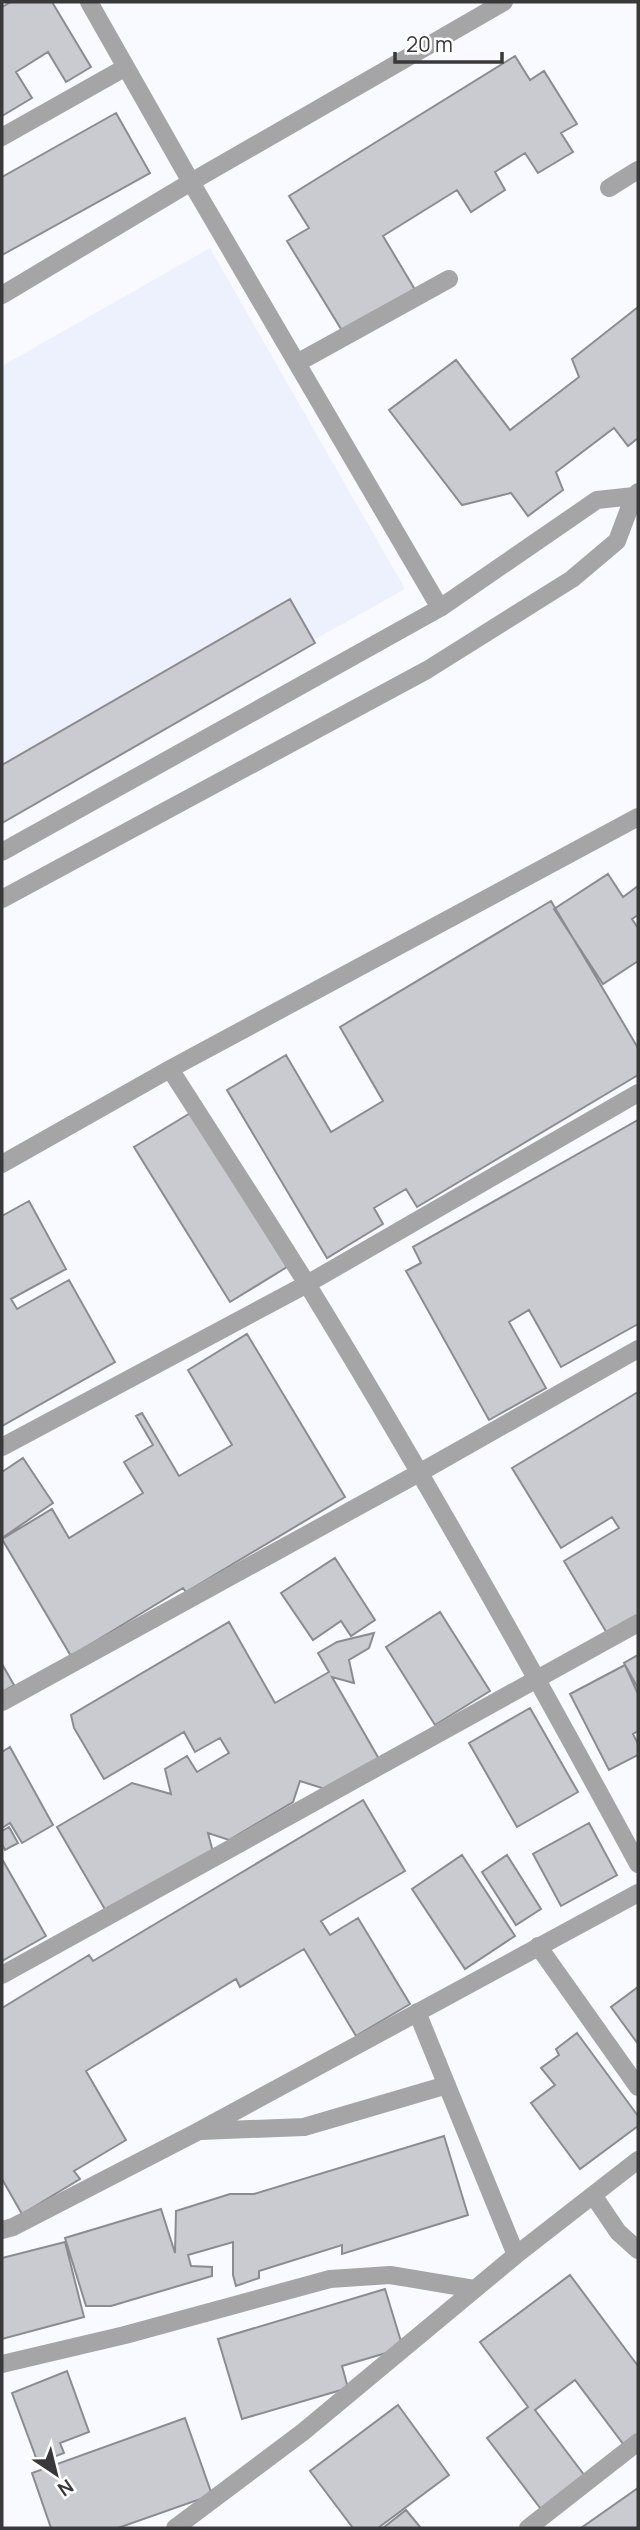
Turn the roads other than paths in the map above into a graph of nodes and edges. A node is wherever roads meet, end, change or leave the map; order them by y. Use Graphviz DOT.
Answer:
graph roads {
  1 [pos="89,2"];
  2 [pos="504,2"];
  3 [pos="119,71"];
  4 [pos="2,137"];
  5 [pos="638,170"];
  6 [pos="191,182"];
  7 [pos="609,188"];
  8 [pos="449,279"];
  9 [pos="2,295"];
  10 [pos="297,363"];
  11 [pos="637,498"];
  12 [pos="440,608"];
  13 [pos="638,817"];
  14 [pos="2,852"];
  15 [pos="2,899"];
  16 [pos="170,1069"];
  17 [pos="638,1093"];
  18 [pos="2,1164"];
  19 [pos="307,1284"];
  20 [pos="638,1349"];
  21 [pos="2,1447"];
  22 [pos="419,1473"];
  23 [pos="638,1623"];
  24 [pos="537,1678"];
  25 [pos="2,1702"];
  26 [pos="638,1864"];
  27 [pos="638,1893"];
  28 [pos="538,1946"];
  29 [pos="2,1976"];
  30 [pos="417,2012"];
  31 [pos="447,2085"];
  32 [pos="638,2087"];
  33 [pos="197,2132"];
  34 [pos="638,2160"];
  35 [pos="593,2195"];
  36 [pos="2,2230"];
  37 [pos="638,2250"];
  38 [pos="516,2255"];
  39 [pos="474,2289"];
  40 [pos="2,2364"];
  41 [pos="638,2442"];
  42 [pos="175,2528"];
  43 [pos="528,2528"];
  1 -- 6 [label="street"];
  2 -- 6 [label="street"];
  3 -- 4 [label="street"];
  5 -- 7 [label="street"];
  6 -- 9 [label="street"];
  6 -- 10 [label="street"];
  8 -- 10 [label="street"];
  10 -- 12 [label="street"];
  11 -- 12 [label="street"];
  11 -- 15 [label="street"];
  12 -- 14 [label="street"];
  13 -- 16 [label="street"];
  16 -- 18 [label="street"];
  16 -- 19 [label="street"];
  17 -- 19 [label="street"];
  19 -- 21 [label="street"];
  19 -- 22 [label="street"];
  20 -- 22 [label="street"];
  22 -- 24 [label="street"];
  22 -- 25 [label="street"];
  23 -- 24 [label="street"];
  24 -- 26 [label="street"];
  24 -- 29 [label="street"];
  27 -- 28 [label="street"];
  28 -- 30 [label="street"];
  28 -- 32 [label="street"];
  30 -- 31 [label="street"];
  30 -- 33 [label="street"];
  31 -- 33 [label="street"];
  31 -- 38 [label="street"];
  33 -- 36 [label="street"];
  34 -- 35 [label="street"];
  35 -- 37 [label="street"];
  35 -- 38 [label="street"];
  38 -- 39 [label="street"];
  39 -- 40 [label="street"];
  39 -- 42 [label="street"];
  41 -- 43 [label="street"];
}
